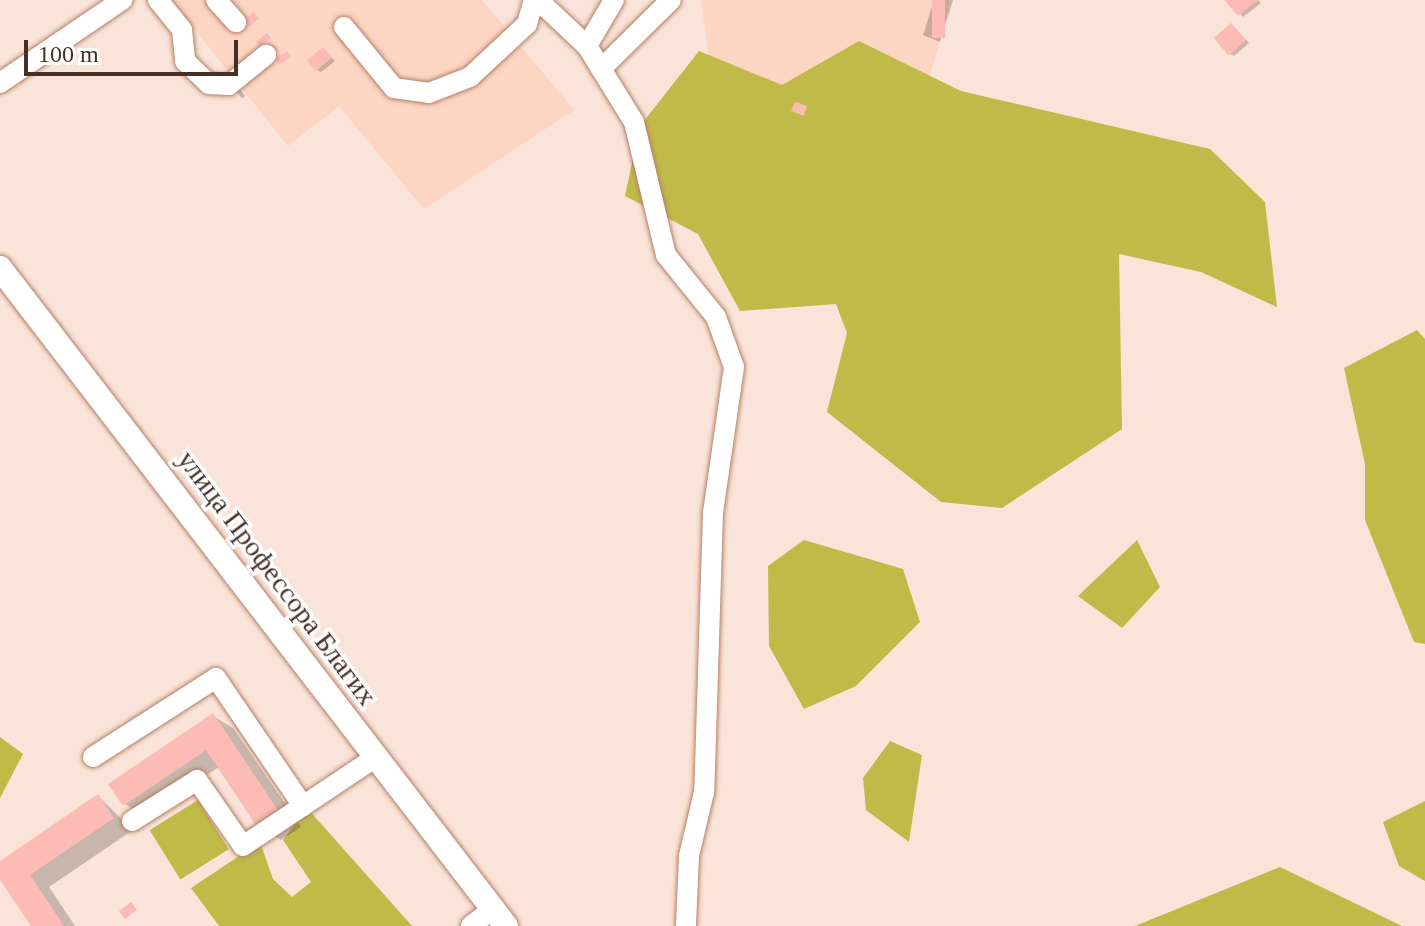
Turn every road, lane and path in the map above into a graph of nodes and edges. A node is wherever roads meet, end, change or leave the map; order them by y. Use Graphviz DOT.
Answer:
graph roads {
  1 [pos="122,0"];
  2 [pos="158,0"];
  3 [pos="216,0"];
  4 [pos="536,0"];
  5 [pos="614,0"];
  6 [pos="671,0"];
  7 [pos="236,22"];
  8 [pos="344,27"];
  9 [pos="587,46"];
  10 [pos="266,55"];
  11 [pos="601,69"];
  12 [pos="0,83"];
  13 [pos="0,268"];
  14 [pos="93,757"];
  15 [pos="376,757"];
  16 [pos="303,806"];
  17 [pos="132,821"];
  18 [pos="500,918"];
  19 [pos="471,926"];
  20 [pos="686,926"];
  1 -- 12 [label="lane"];
  2 -- 10 [label="lane"];
  3 -- 7 [label="lane"];
  4 -- 8 [label="lane"];
  4 -- 9 [label="lane"];
  5 -- 9 [label="lane"];
  6 -- 11 [label="lane"];
  9 -- 11 [label="lane"];
  11 -- 20 [label="lane"];
  13 -- 15 [label="main road, улица Профессора Благих"];
  14 -- 16 [label="lane"];
  15 -- 16 [label="lane"];
  15 -- 18 [label="main road, улица Профессора Благих"];
  16 -- 17 [label="lane"];
  18 -- 19 [label="lane"];
}
